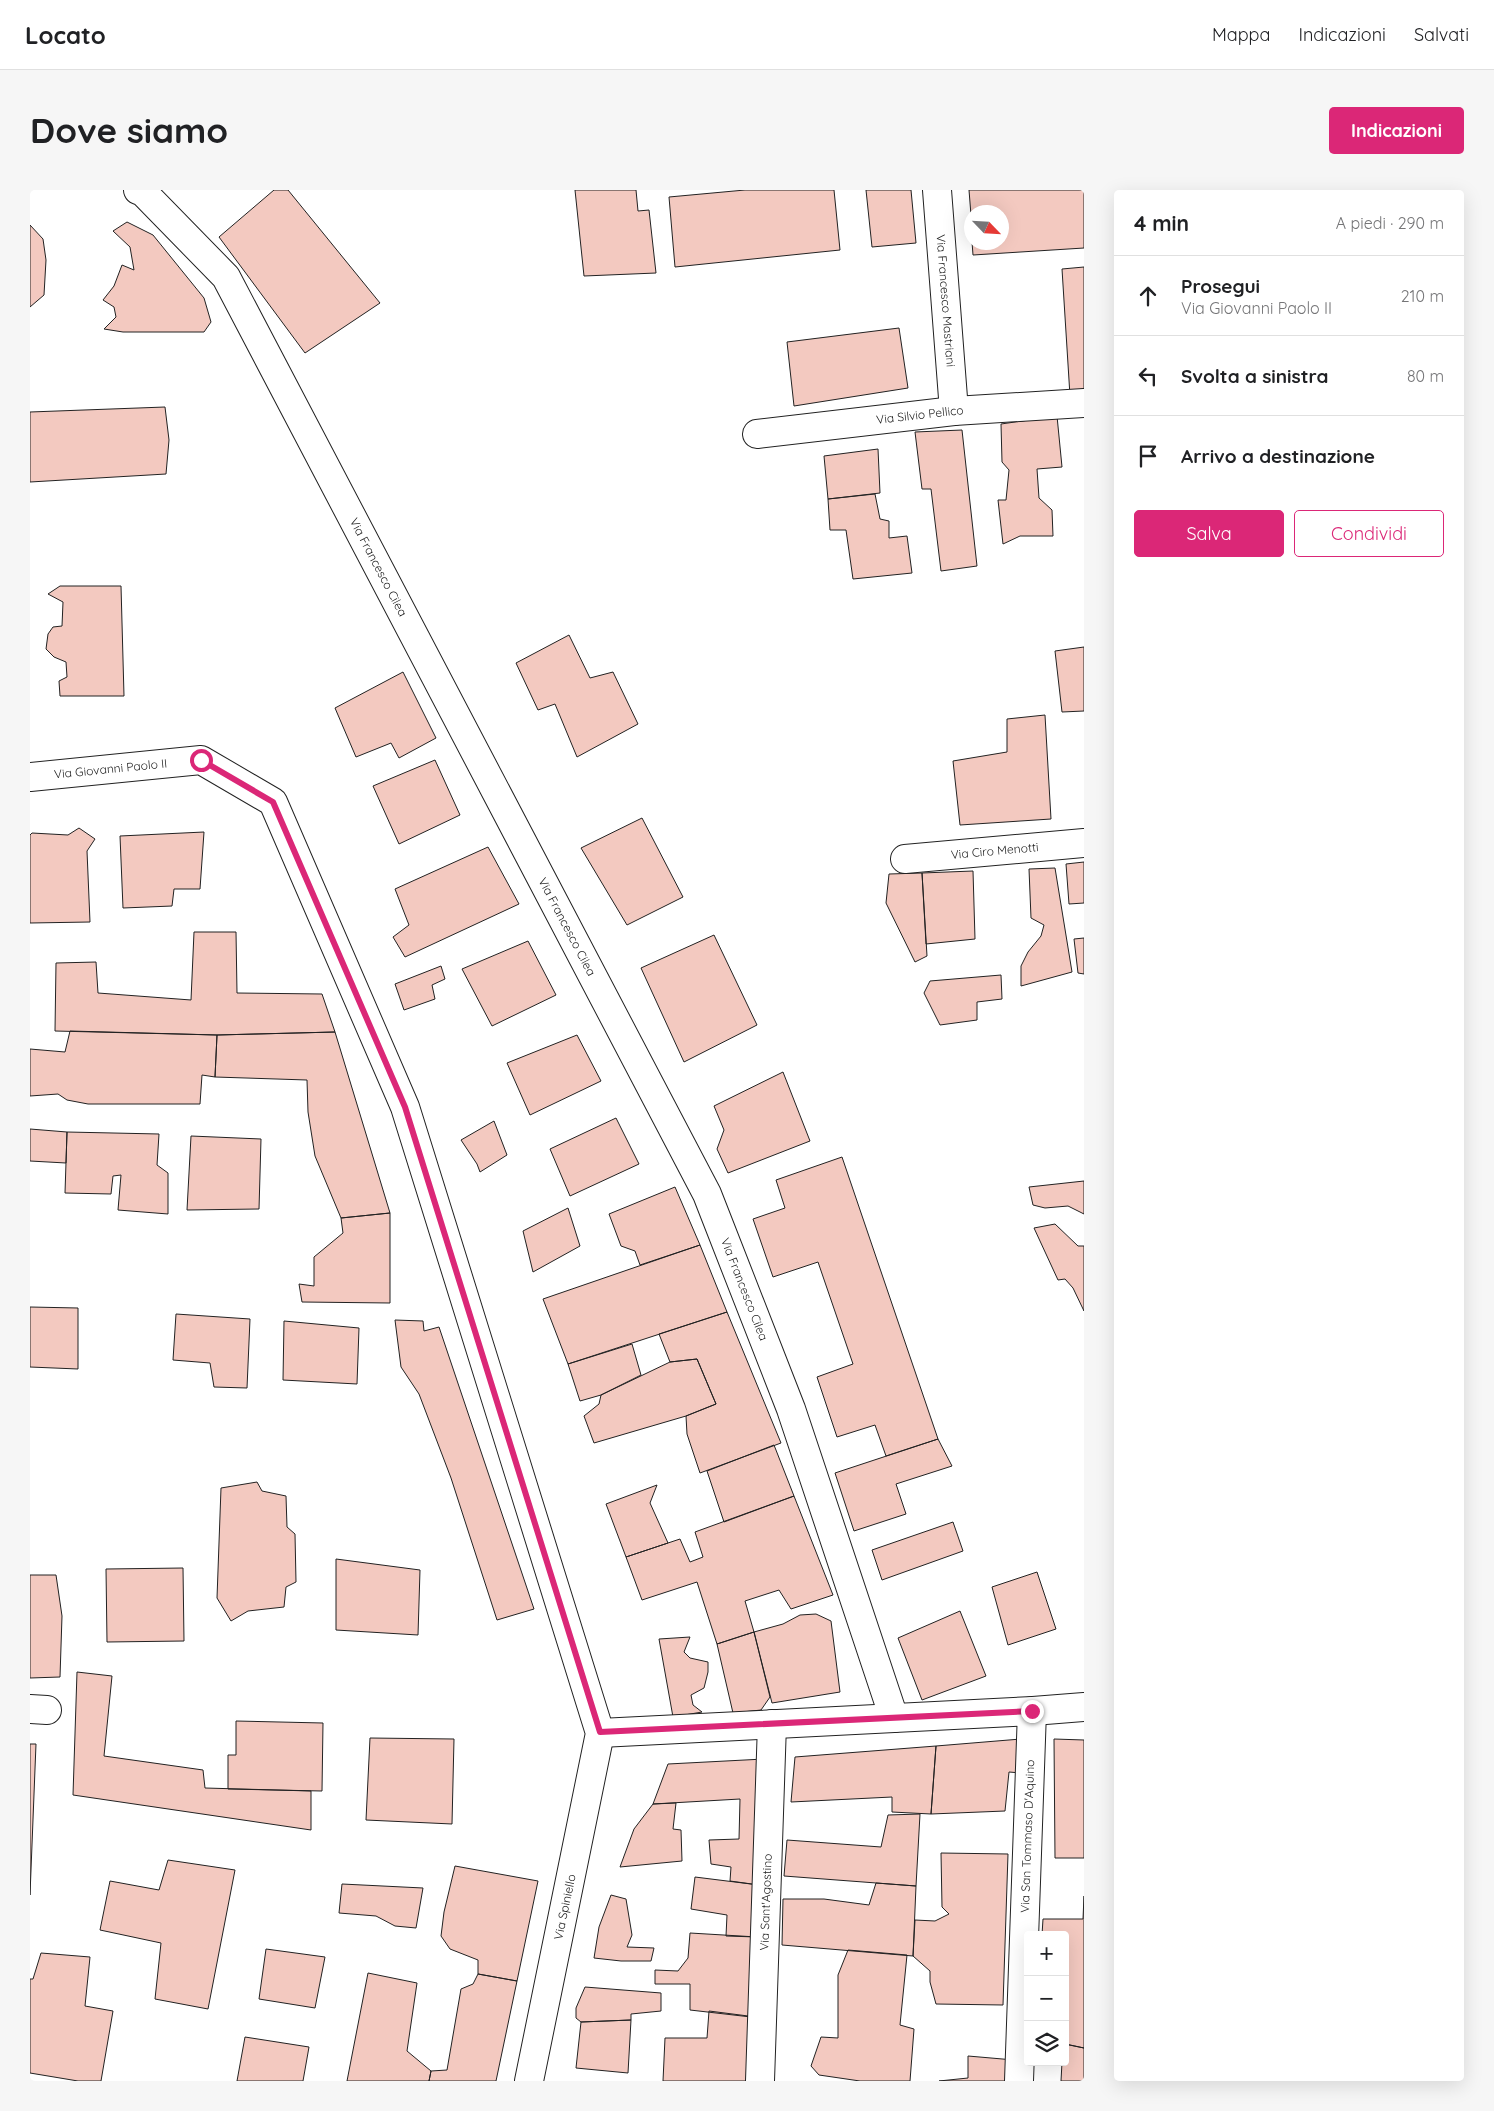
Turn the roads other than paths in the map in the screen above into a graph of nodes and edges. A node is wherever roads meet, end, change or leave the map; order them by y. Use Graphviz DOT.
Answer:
graph roads {
  1 [pos="138,190"];
  2 [pos="937,190"];
  3 [pos="1084,403"];
  4 [pos="954,411"];
  5 [pos="757,434"];
  6 [pos="30,777"];
  7 [pos="1084,843"];
  8 [pos="905,859"];
  9 [pos="1084,1707"];
  10 [pos="1032,1711"];
  11 [pos="894,1718"];
  12 [pos="772,1724"];
  13 [pos="600,1732"];
  14 [pos="529,2081"];
  15 [pos="760,2081"];
  16 [pos="1019,2081"];
  1 -- 11 [label="street, Via Francesco Cilea"];
  2 -- 4 [label="street, Via Francesco Mastriani"];
  3 -- 4 [label="street, Via Silvio Pellico"];
  4 -- 5 [label="street, Via Silvio Pellico"];
  6 -- 13 [label="street, Via Giovanni Paolo II"];
  7 -- 8 [label="street, Via Ciro Menotti"];
  9 -- 10 [label="street"];
  10 -- 11 [label="street"];
  10 -- 16 [label="street, Via San Tommaso D'Aquino"];
  11 -- 12 [label="street"];
  12 -- 13 [label="street"];
  12 -- 15 [label="street, Via Sant'Agostino"];
  13 -- 14 [label="street, Via Spiniello"];
}
